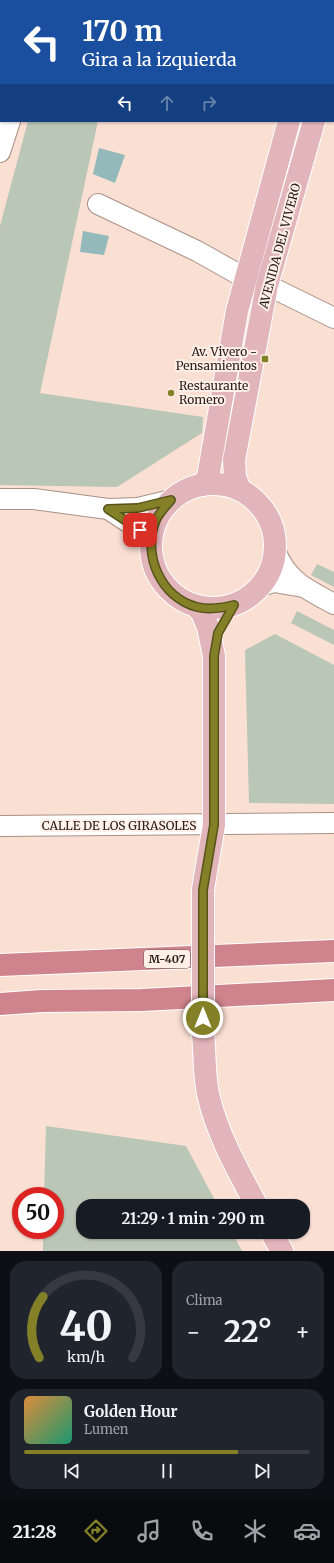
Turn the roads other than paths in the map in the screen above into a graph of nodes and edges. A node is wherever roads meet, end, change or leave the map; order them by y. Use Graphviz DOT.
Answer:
graph roads {
  1 [pos="10,122"];
  2 [pos="289,122"];
  3 [pos="314,122"];
  4 [pos="0,152"];
  5 [pos="98,204"];
  6 [pos="245,278"];
  7 [pos="267,285"];
  8 [pos="334,318"];
  9 [pos="202,485"];
  10 [pos="240,490"];
  11 [pos="0,499"];
  12 [pos="171,500"];
  13 [pos="108,509"];
  14 [pos="150,543"];
  15 [pos="275,550"];
  16 [pos="261,586"];
  17 [pos="303,587"];
  18 [pos="334,604"];
  19 [pos="234,605"];
  20 [pos="197,607"];
  21 [pos="214,656"];
  22 [pos="334,824"];
  23 [pos="214,825"];
  24 [pos="0,826"];
  25 [pos="334,951"];
  26 [pos="0,965"];
  27 [pos="334,990"];
  28 [pos="0,1004"];
  29 [pos="253,1199"];
  30 [pos="275,1239"];
  31 [pos="282,1251"];
  1 -- 4 [label="street"];
  2 -- 6 [label="main road, AVENIDA DEL VIVERO"];
  3 -- 7 [label="main road, AVENIDA DEL VIVERO"];
  5 -- 6 [label="street"];
  6 -- 9 [label="main road, AVENIDA DEL VIVERO"];
  7 -- 8 [label="street"];
  7 -- 10 [label="main road, AVENIDA DEL VIVERO"];
  9 -- 10 [label="main road"];
  9 -- 12 [label="main road"];
  10 -- 15 [label="main road"];
  11 -- 13 [label="street"];
  12 -- 13 [label="street"];
  12 -- 14 [label="main road"];
  13 -- 14 [label="street"];
  14 -- 20 [label="main road"];
  15 -- 16 [label="main road"];
  15 -- 17 [label="street"];
  16 -- 17 [label="street"];
  16 -- 19 [label="main road"];
  17 -- 18 [label="street"];
  19 -- 20 [label="main road"];
  19 -- 21 [label="main road"];
  20 -- 21 [label="main road"];
  21 -- 23 [label="main road"];
  22 -- 23 [label="street, CALLE DE LOS GIRASOLES"];
  23 -- 24 [label="street, CALLE DE LOS GIRASOLES"];
  23 -- 29 [label="main road, bridge"];
  25 -- 26 [label="highway, M-407"];
  27 -- 28 [label="highway"];
  30 -- 31 [label="main road"];
}
